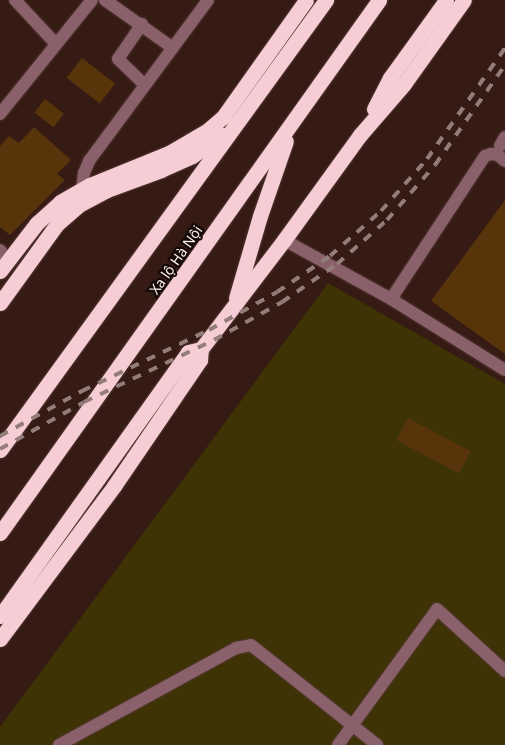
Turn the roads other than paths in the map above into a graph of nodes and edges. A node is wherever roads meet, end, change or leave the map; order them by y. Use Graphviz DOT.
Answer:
graph roads {
  1 [pos="15,0"];
  2 [pos="92,0"];
  3 [pos="105,0"];
  4 [pos="208,0"];
  5 [pos="306,0"];
  6 [pos="326,0"];
  7 [pos="446,0"];
  8 [pos="464,0"];
  9 [pos="378,1"];
  10 [pos="142,24"];
  11 [pos="56,44"];
  12 [pos="173,48"];
  13 [pos="145,86"];
  14 [pos="0,114"];
  15 [pos="292,123"];
  16 [pos="232,128"];
  17 [pos="360,135"];
  18 [pos="505,161"];
  19 [pos="84,194"];
  20 [pos="284,240"];
  21 [pos="2,261"];
  22 [pos="391,298"];
  23 [pos="0,302"];
  24 [pos="233,308"];
  25 [pos="201,349"];
  26 [pos="505,370"];
  27 [pos="0,450"];
  28 [pos="65,525"];
  29 [pos="0,534"];
  30 [pos="77,534"];
  31 [pos="0,616"];
  32 [pos="0,639"];
  33 [pos="505,671"];
  34 [pos="354,725"];
  35 [pos="340,744"];
  36 [pos="59,745"];
  37 [pos="377,745"];
  1 -- 11 [label="street"];
  2 -- 11 [label="street"];
  3 -- 10 [label="street"];
  4 -- 12 [label="street"];
  5 -- 19 [label="highway"];
  6 -- 16 [label="highway"];
  7 -- 17 [label="highway"];
  8 -- 17 [label="highway"];
  9 -- 15 [label="highway, Xa lộ Hà Nội"];
  10 -- 12 [label="street"];
  10 -- 13 [label="street"];
  11 -- 14 [label="street"];
  12 -- 13 [label="street"];
  13 -- 19 [label="street"];
  15 -- 24 [label="highway"];
  15 -- 29 [label="highway, Xa lộ Hà Nội"];
  16 -- 19 [label="highway"];
  16 -- 27 [label="highway"];
  17 -- 20 [label="highway"];
  18 -- 22 [label="street"];
  19 -- 21 [label="highway"];
  19 -- 23 [label="highway"];
  20 -- 22 [label="street"];
  20 -- 24 [label="highway"];
  22 -- 26 [label="street"];
  24 -- 25 [label="highway"];
  25 -- 28 [label="highway"];
  25 -- 30 [label="highway"];
  28 -- 30 [label="highway"];
  28 -- 31 [label="highway"];
  30 -- 32 [label="highway"];
  33 -- 34 [label="street"];
  34 -- 35 [label="street"];
  34 -- 36 [label="street"];
  34 -- 37 [label="street"];
}
